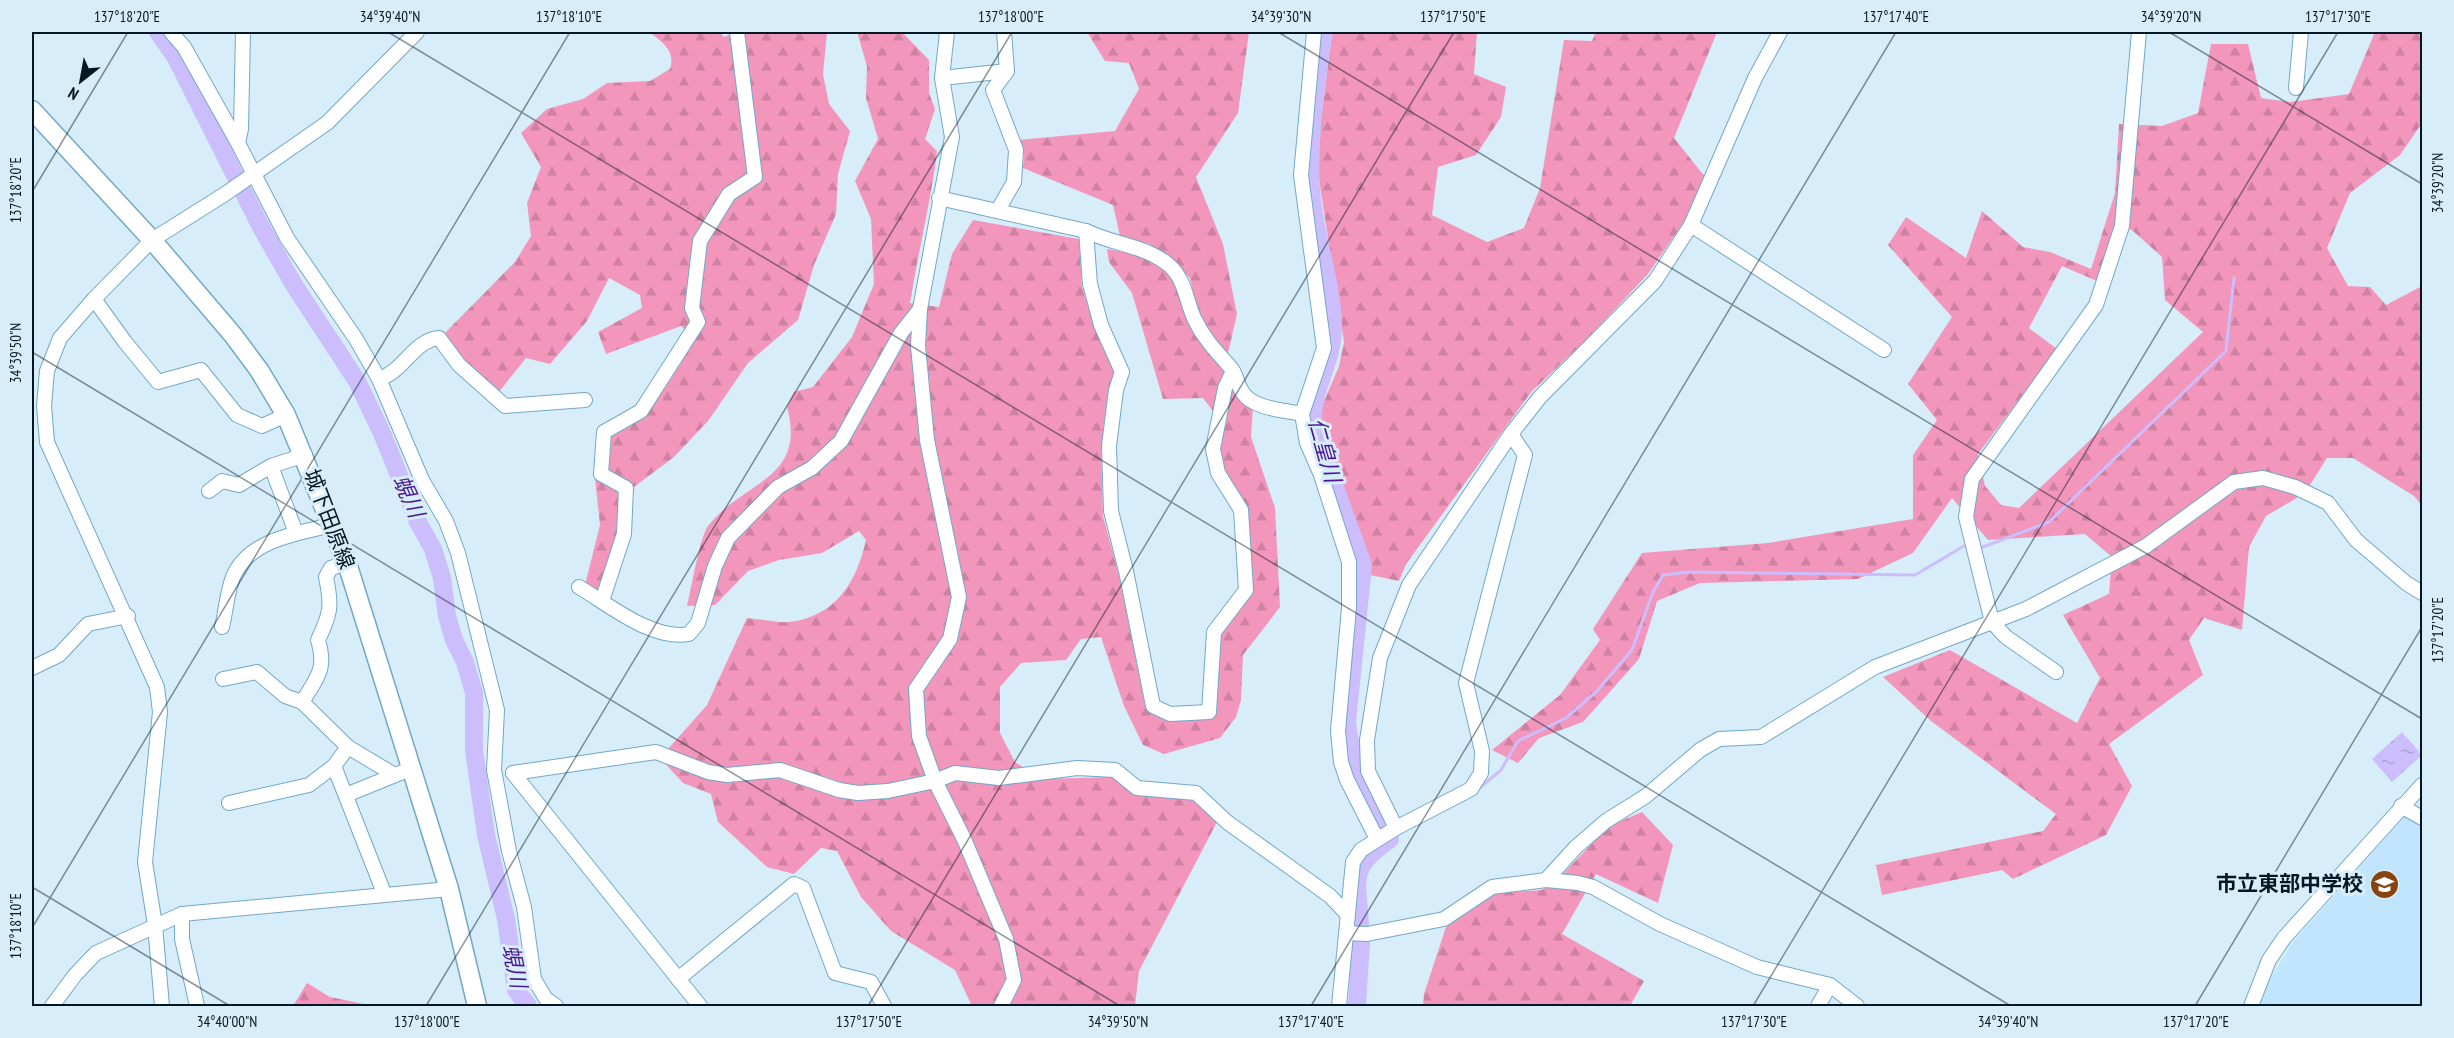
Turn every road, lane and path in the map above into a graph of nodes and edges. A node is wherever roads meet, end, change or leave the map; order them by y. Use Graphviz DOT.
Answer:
graph roads {
  1 [pos="171,32"];
  2 [pos="184,32"];
  3 [pos="243,32"];
  4 [pos="417,32"];
  5 [pos="737,32"];
  6 [pos="947,32"];
  7 [pos="1004,32"];
  8 [pos="1314,32"];
  9 [pos="1780,32"];
  10 [pos="2139,32"];
  11 [pos="2301,32"];
  12 [pos="184,47"];
  13 [pos="1007,71"];
  14 [pos="942,78"];
  15 [pos="2296,88"];
  16 [pos="32,110"];
  17 [pos="238,143"];
  18 [pos="248,176"];
  19 [pos="939,198"];
  20 [pos="998,210"];
  21 [pos="1691,225"];
  22 [pos="1086,231"];
  23 [pos="152,240"];
  24 [pos="94,299"];
  25 [pos="920,309"];
  26 [pos="1884,350"];
  27 [pos="1233,370"];
  28 [pos="379,379"];
  29 [pos="585,400"];
  30 [pos="1302,414"];
  31 [pos="286,415"];
  32 [pos="1511,434"];
  33 [pos="305,455"];
  34 [pos="271,466"];
  35 [pos="209,491"];
  36 [pos="332,525"];
  37 [pos="296,533"];
  38 [pos="347,563"];
  39 [pos="579,587"];
  40 [pos="2422,593"];
  41 [pos="602,601"];
  42 [pos="128,616"];
  43 [pos="1992,622"];
  44 [pos="222,627"];
  45 [pos="32,668"];
  46 [pos="2056,672"];
  47 [pos="223,679"];
  48 [pos="302,702"];
  49 [pos="348,747"];
  50 [pos="334,766"];
  51 [pos="410,769"];
  52 [pos="393,774"];
  53 [pos="935,781"];
  54 [pos="2422,785"];
  55 [pos="346,795"];
  56 [pos="229,803"];
  57 [pos="2401,806"];
  58 [pos="2422,818"];
  59 [pos="1396,828"];
  60 [pos="1377,839"];
  61 [pos="1546,880"];
  62 [pos="449,889"];
  63 [pos="384,893"];
  64 [pos="182,914"];
  65 [pos="1348,915"];
  66 [pos="155,925"];
  67 [pos="1347,933"];
  68 [pos="678,979"];
  69 [pos="1830,986"];
  70 [pos="52,1006"];
  71 [pos="162,1006"];
  72 [pos="197,1006"];
  73 [pos="477,1006"];
  74 [pos="556,1006"];
  75 [pos="700,1006"];
  76 [pos="884,1006"];
  77 [pos="1001,1006"];
  78 [pos="1339,1006"];
  79 [pos="1818,1006"];
  80 [pos="1857,1006"];
  81 [pos="2251,1006"];
  1 -- 12 [label="street"];
  2 -- 12 [label="street"];
  3 -- 17 [label="street"];
  4 -- 18 [label="street"];
  5 -- 41 [label="street"];
  6 -- 14 [label="street"];
  7 -- 13 [label="street"];
  8 -- 30 [label="street"];
  9 -- 21 [label="street"];
  10 -- 43 [label="street"];
  11 -- 15 [label="street"];
  12 -- 17 [label="street"];
  13 -- 14 [label="street"];
  13 -- 20 [label="street"];
  14 -- 19 [label="street"];
  16 -- 23 [label="main road, 城下田原線"];
  17 -- 18 [label="street"];
  18 -- 23 [label="street"];
  18 -- 28 [label="street"];
  19 -- 20 [label="street"];
  19 -- 25 [label="street"];
  20 -- 22 [label="street"];
  21 -- 26 [label="street"];
  21 -- 32 [label="street"];
  22 -- 27 [label="street"];
  22 -- 27 [label="street"];
  23 -- 24 [label="street"];
  23 -- 31 [label="main road, 城下田原線"];
  24 -- 31 [label="street"];
  24 -- 42 [label="street"];
  25 -- 41 [label="street"];
  25 -- 53 [label="street"];
  27 -- 30 [label="street"];
  28 -- 29 [label="street"];
  28 -- 74 [label="street"];
  30 -- 60 [label="street"];
  31 -- 33 [label="main road, 城下田原線"];
  32 -- 59 [label="street"];
  32 -- 59 [label="street"];
  33 -- 34 [label="street"];
  33 -- 36 [label="main road, 城下田原線"];
  34 -- 35 [label="street"];
  34 -- 37 [label="street"];
  36 -- 37 [label="street"];
  36 -- 38 [label="main road, 城下田原線"];
  37 -- 44 [label="street"];
  38 -- 48 [label="street"];
  38 -- 51 [label="main road, 城下田原線"];
  39 -- 41 [label="street"];
  40 -- 43 [label="street"];
  42 -- 45 [label="street"];
  42 -- 66 [label="street"];
  43 -- 46 [label="street"];
  43 -- 61 [label="street"];
  47 -- 48 [label="street"];
  48 -- 49 [label="street"];
  49 -- 50 [label="street"];
  49 -- 52 [label="street"];
  50 -- 55 [label="street"];
  50 -- 56 [label="street"];
  51 -- 52 [label="street"];
  51 -- 62 [label="main road, 城下田原線"];
  52 -- 55 [label="street"];
  53 -- 65 [label="street"];
  53 -- 68 [label="street"];
  53 -- 77 [label="street"];
  54 -- 57 [label="street"];
  55 -- 63 [label="street"];
  57 -- 58 [label="street"];
  57 -- 81 [label="street"];
  59 -- 60 [label="street"];
  60 -- 65 [label="street"];
  61 -- 67 [label="street"];
  61 -- 69 [label="street"];
  62 -- 63 [label="street"];
  62 -- 73 [label="main road, 城下田原線"];
  63 -- 64 [label="street"];
  64 -- 66 [label="street"];
  64 -- 72 [label="street"];
  65 -- 67 [label="street"];
  66 -- 70 [label="street"];
  66 -- 71 [label="street"];
  67 -- 78 [label="street"];
  68 -- 75 [label="street"];
  68 -- 76 [label="street"];
  69 -- 79 [label="street"];
  69 -- 80 [label="street"];
}
